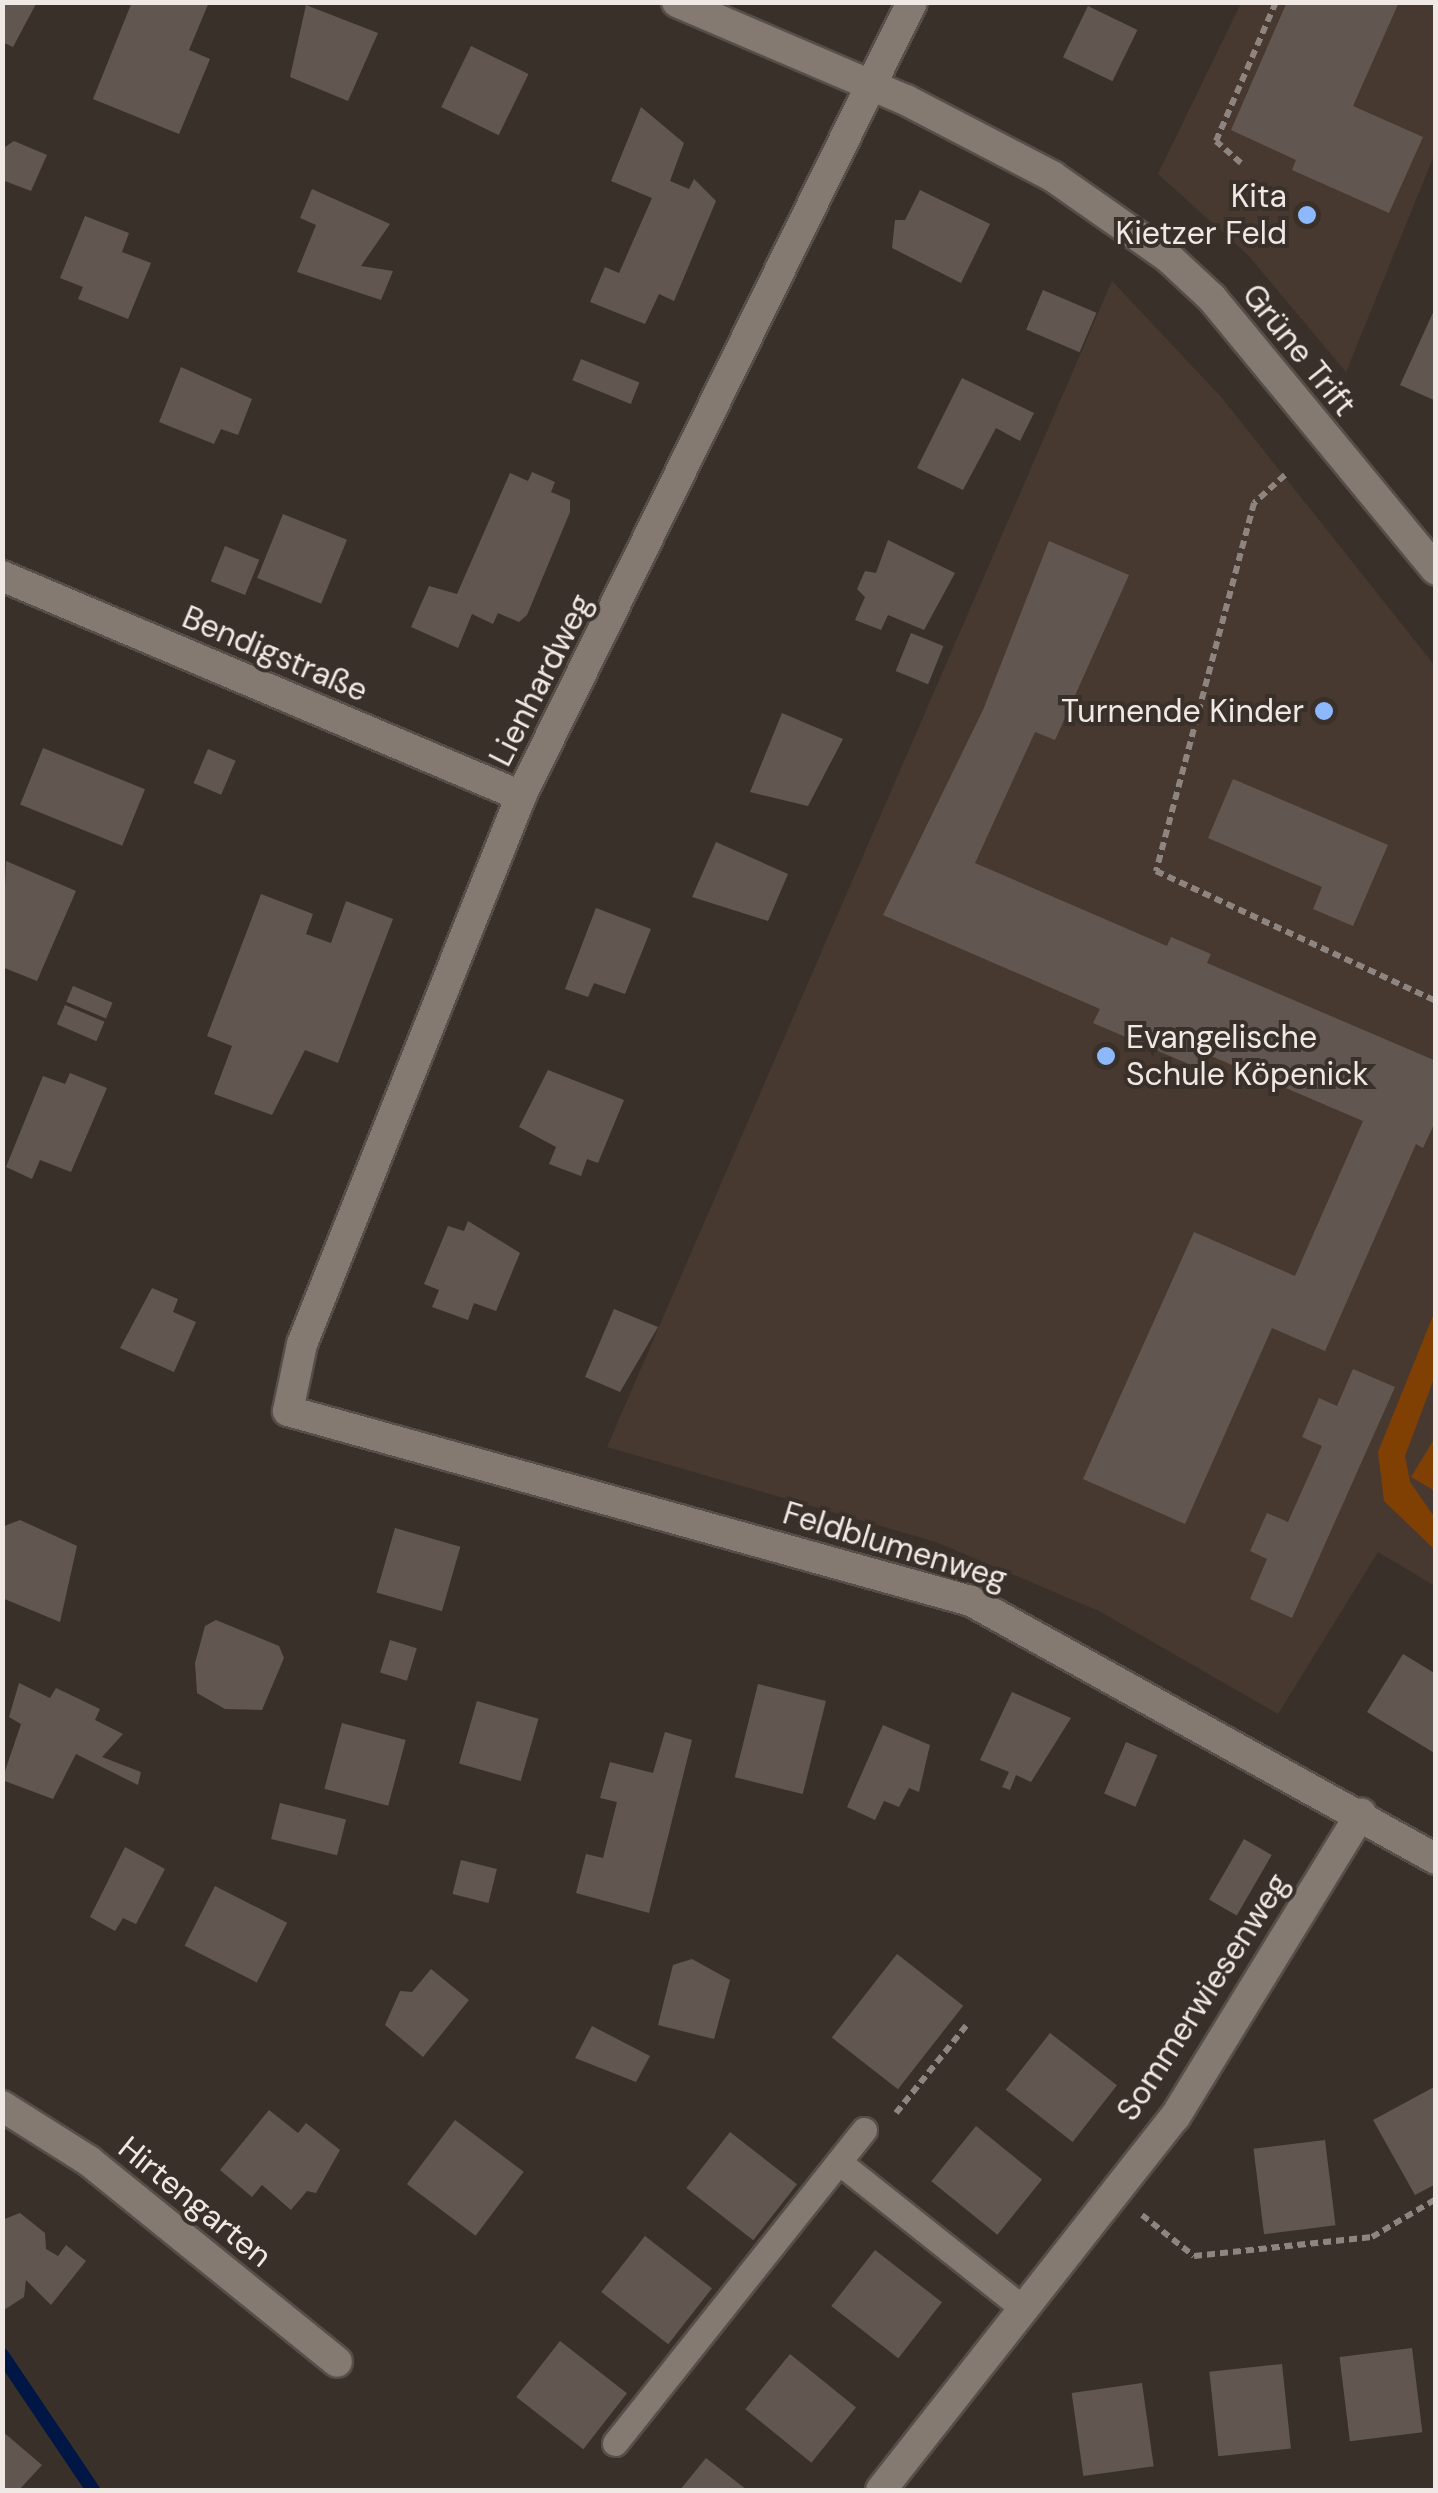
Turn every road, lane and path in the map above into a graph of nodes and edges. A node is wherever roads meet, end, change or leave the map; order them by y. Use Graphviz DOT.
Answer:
graph roads {
  1 [pos="677,2"];
  2 [pos="912,2"];
  3 [pos="1276,2"];
  4 [pos="874,86"];
  5 [pos="1241,163"];
  6 [pos="1286,475"];
  7 [pos="1436,570"];
  8 [pos="2,576"];
  9 [pos="522,796"];
  10 [pos="1436,1000"];
  11 [pos="288,1411"];
  12 [pos="1361,1814"];
  13 [pos="1436,1859"];
  14 [pos="966,2026"];
  15 [pos="2,2106"];
  16 [pos="864,2130"];
  17 [pos="839,2162"];
  18 [pos="1112,2192"];
  19 [pos="1436,2199"];
  20 [pos="1021,2306"];
  21 [pos="337,2362"];
  22 [pos="615,2443"];
  23 [pos="881,2490"];
  1 -- 4 [label="street, Grüne Trift"];
  2 -- 4 [label="street, Lienhardweg"];
  3 -- 5 [label="path"];
  4 -- 7 [label="street, Grüne Trift"];
  4 -- 9 [label="street, Lienhardweg"];
  6 -- 10 [label="path"];
  8 -- 9 [label="street, Bendigstraße"];
  9 -- 11 [label="street, Lienhardweg"];
  11 -- 12 [label="street, Feldblumenweg"];
  12 -- 13 [label="street, Feldblumenweg"];
  12 -- 18 [label="street, Sommerwiesenweg"];
  14 -- 16 [label="path"];
  15 -- 21 [label="street, Hirtengarten"];
  16 -- 17 [label="lane"];
  17 -- 20 [label="lane"];
  17 -- 22 [label="lane"];
  18 -- 19 [label="path"];
  18 -- 20 [label="street, Sommerwiesenweg"];
  20 -- 23 [label="street, Sommerwiesenweg"];
}
